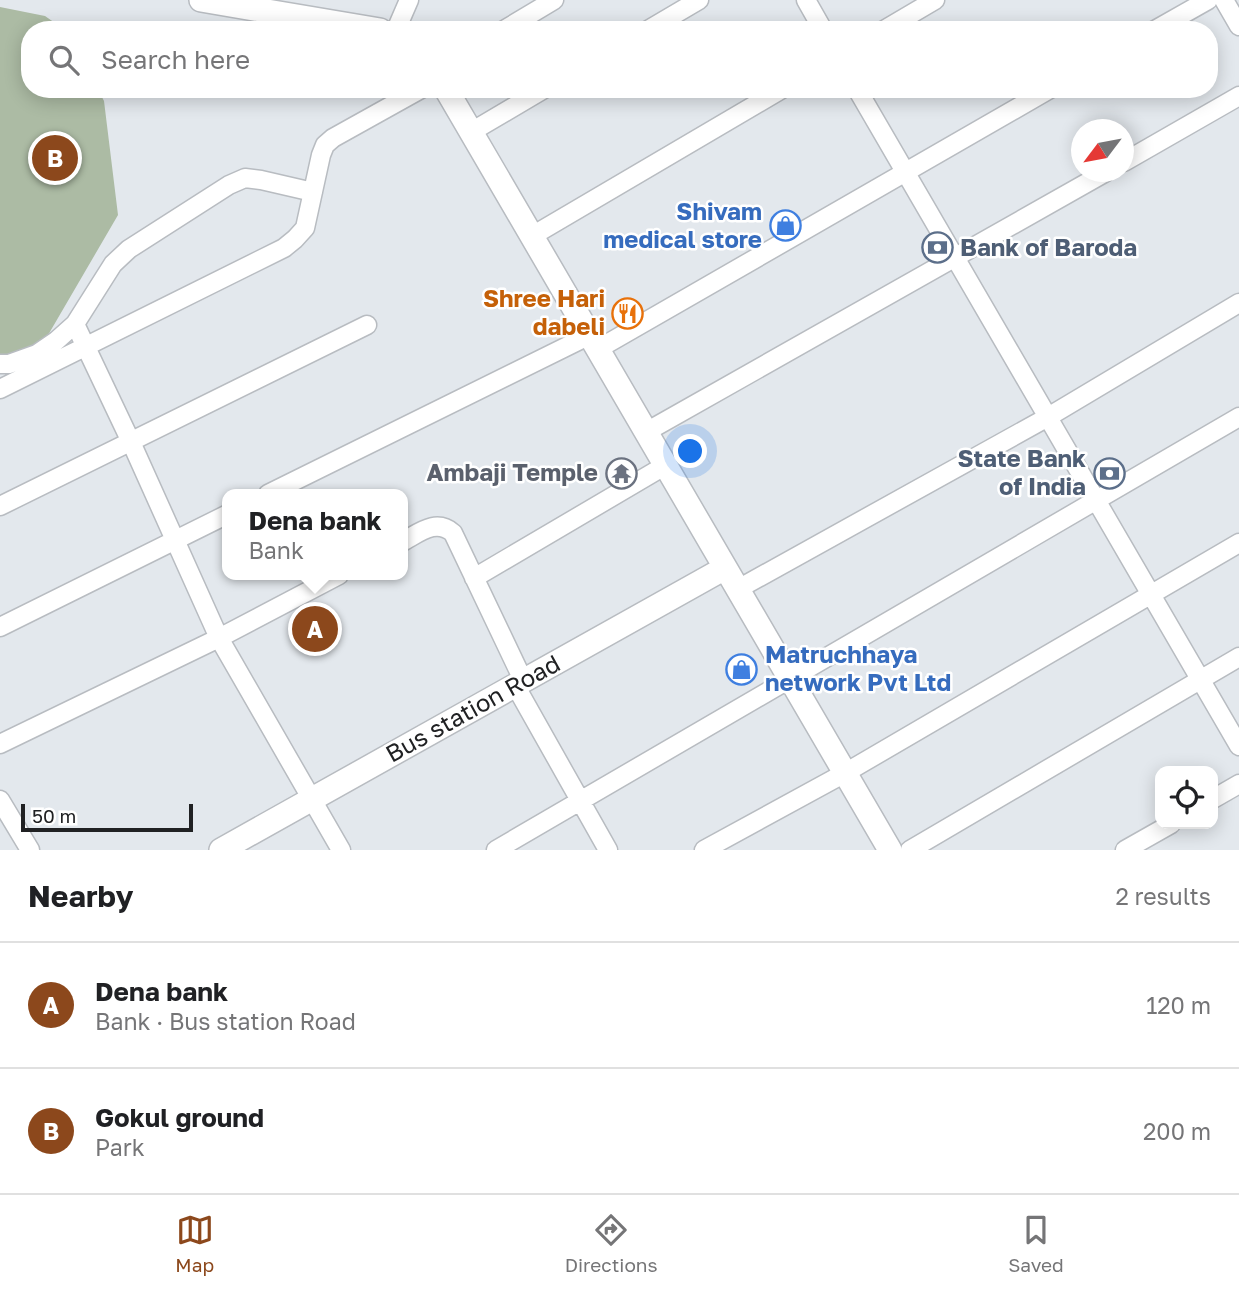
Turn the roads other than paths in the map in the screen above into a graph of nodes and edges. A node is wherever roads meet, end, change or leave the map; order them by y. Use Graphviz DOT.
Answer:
graph roads {
  1 [pos="201,0"];
  2 [pos="409,0"];
  3 [pos="554,0"];
  4 [pos="699,0"];
  5 [pos="806,0"];
  6 [pos="935,0"];
  7 [pos="1208,0"];
  8 [pos="1224,0"];
  9 [pos="326,21"];
  10 [pos="400,21"];
  11 [pos="519,21"];
  12 [pos="663,21"];
  13 [pos="818,21"];
  14 [pos="899,21"];
  15 [pos="1171,21"];
  16 [pos="1239,26"];
  17 [pos="1239,96"];
  18 [pos="405,98"];
  19 [pos="451,98"];
  20 [pos="529,98"];
  21 [pos="767,98"];
  22 [pos="862,98"];
  23 [pos="1034,98"];
  24 [pos="471,132"];
  25 [pos="1134,156"];
  26 [pos="905,171"];
  27 [pos="1088,182"];
  28 [pos="313,192"];
  29 [pos="532,236"];
  30 [pos="955,257"];
  31 [pos="1239,303"];
  32 [pos="75,324"];
  33 [pos="367,325"];
  34 [pos="594,342"];
  35 [pos="85,347"];
  36 [pos="0,364"];
  37 [pos="0,389"];
  38 [pos="1048,417"];
  39 [pos="1239,417"];
  40 [pos="646,432"];
  41 [pos="131,442"];
  42 [pos="666,465"];
  43 [pos="279,489"];
  44 [pos="1096,500"];
  45 [pos="0,506"];
  46 [pos="222,517"];
  47 [pos="408,538"];
  48 [pos="175,540"];
  49 [pos="1239,543"];
  50 [pos="725,568"];
  51 [pos="474,578"];
  52 [pos="329,580"];
  53 [pos="738,590"];
  54 [pos="1151,594"];
  55 [pos="0,627"];
  56 [pos="219,638"];
  57 [pos="1239,657"];
  58 [pos="790,678"];
  59 [pos="1200,680"];
  60 [pos="519,683"];
  61 [pos="0,744"];
  62 [pos="1239,746"];
  63 [pos="845,773"];
  64 [pos="1239,784"];
  65 [pos="1218,796"];
  66 [pos="0,800"];
  67 [pos="311,800"];
  68 [pos="580,801"];
  69 [pos="1162,829"];
  70 [pos="30,850"];
  71 [pos="221,850"];
  72 [pos="341,850"];
  73 [pos="496,850"];
  74 [pos="608,850"];
  75 [pos="704,850"];
  76 [pos="890,850"];
  77 [pos="910,850"];
  78 [pos="1125,850"];
  1 -- 9 [label="street"];
  2 -- 10 [label="street"];
  3 -- 11 [label="street"];
  4 -- 12 [label="street"];
  5 -- 13 [label="street"];
  6 -- 14 [label="street"];
  7 -- 15 [label="street"];
  8 -- 16 [label="street"];
  17 -- 25 [label="street"];
  18 -- 28 [label="street"];
  19 -- 24 [label="street"];
  20 -- 24 [label="street"];
  21 -- 29 [label="street"];
  22 -- 26 [label="street"];
  23 -- 26 [label="street"];
  24 -- 29 [label="street"];
  26 -- 30 [label="street"];
  26 -- 34 [label="street"];
  27 -- 30 [label="street"];
  28 -- 32 [label="street"];
  28 -- 35 [label="street"];
  29 -- 34 [label="street"];
  30 -- 38 [label="street"];
  30 -- 40 [label="street"];
  31 -- 38 [label="street"];
  32 -- 35 [label="street"];
  32 -- 36 [label="street"];
  33 -- 41 [label="street"];
  34 -- 40 [label="street"];
  34 -- 43 [label="street"];
  35 -- 37 [label="street"];
  35 -- 41 [label="street"];
  38 -- 44 [label="street"];
  38 -- 53 [label="street"];
  39 -- 44 [label="street"];
  40 -- 42 [label="street"];
  41 -- 45 [label="street"];
  41 -- 48 [label="street"];
  42 -- 50 [label="street"];
  42 -- 51 [label="street"];
  44 -- 54 [label="street"];
  44 -- 58 [label="street"];
  46 -- 48 [label="street"];
  47 -- 51 [label="street"];
  48 -- 55 [label="street"];
  48 -- 56 [label="street"];
  49 -- 54 [label="street"];
  50 -- 53 [label="street"];
  50 -- 60 [label="street, Bus station Road"];
  51 -- 60 [label="street"];
  52 -- 56 [label="street"];
  53 -- 58 [label="street"];
  54 -- 59 [label="street"];
  54 -- 63 [label="street"];
  56 -- 61 [label="street"];
  56 -- 67 [label="street"];
  57 -- 59 [label="street"];
  58 -- 63 [label="street"];
  58 -- 68 [label="street"];
  59 -- 62 [label="street"];
  59 -- 77 [label="street"];
  60 -- 67 [label="street, Bus station Road"];
  60 -- 68 [label="street"];
  63 -- 75 [label="street"];
  63 -- 76 [label="street"];
  64 -- 65 [label="street"];
  66 -- 70 [label="street"];
  67 -- 71 [label="street, Bus station Road"];
  67 -- 72 [label="street"];
  68 -- 73 [label="street"];
  68 -- 74 [label="street"];
  69 -- 78 [label="street"];
}
